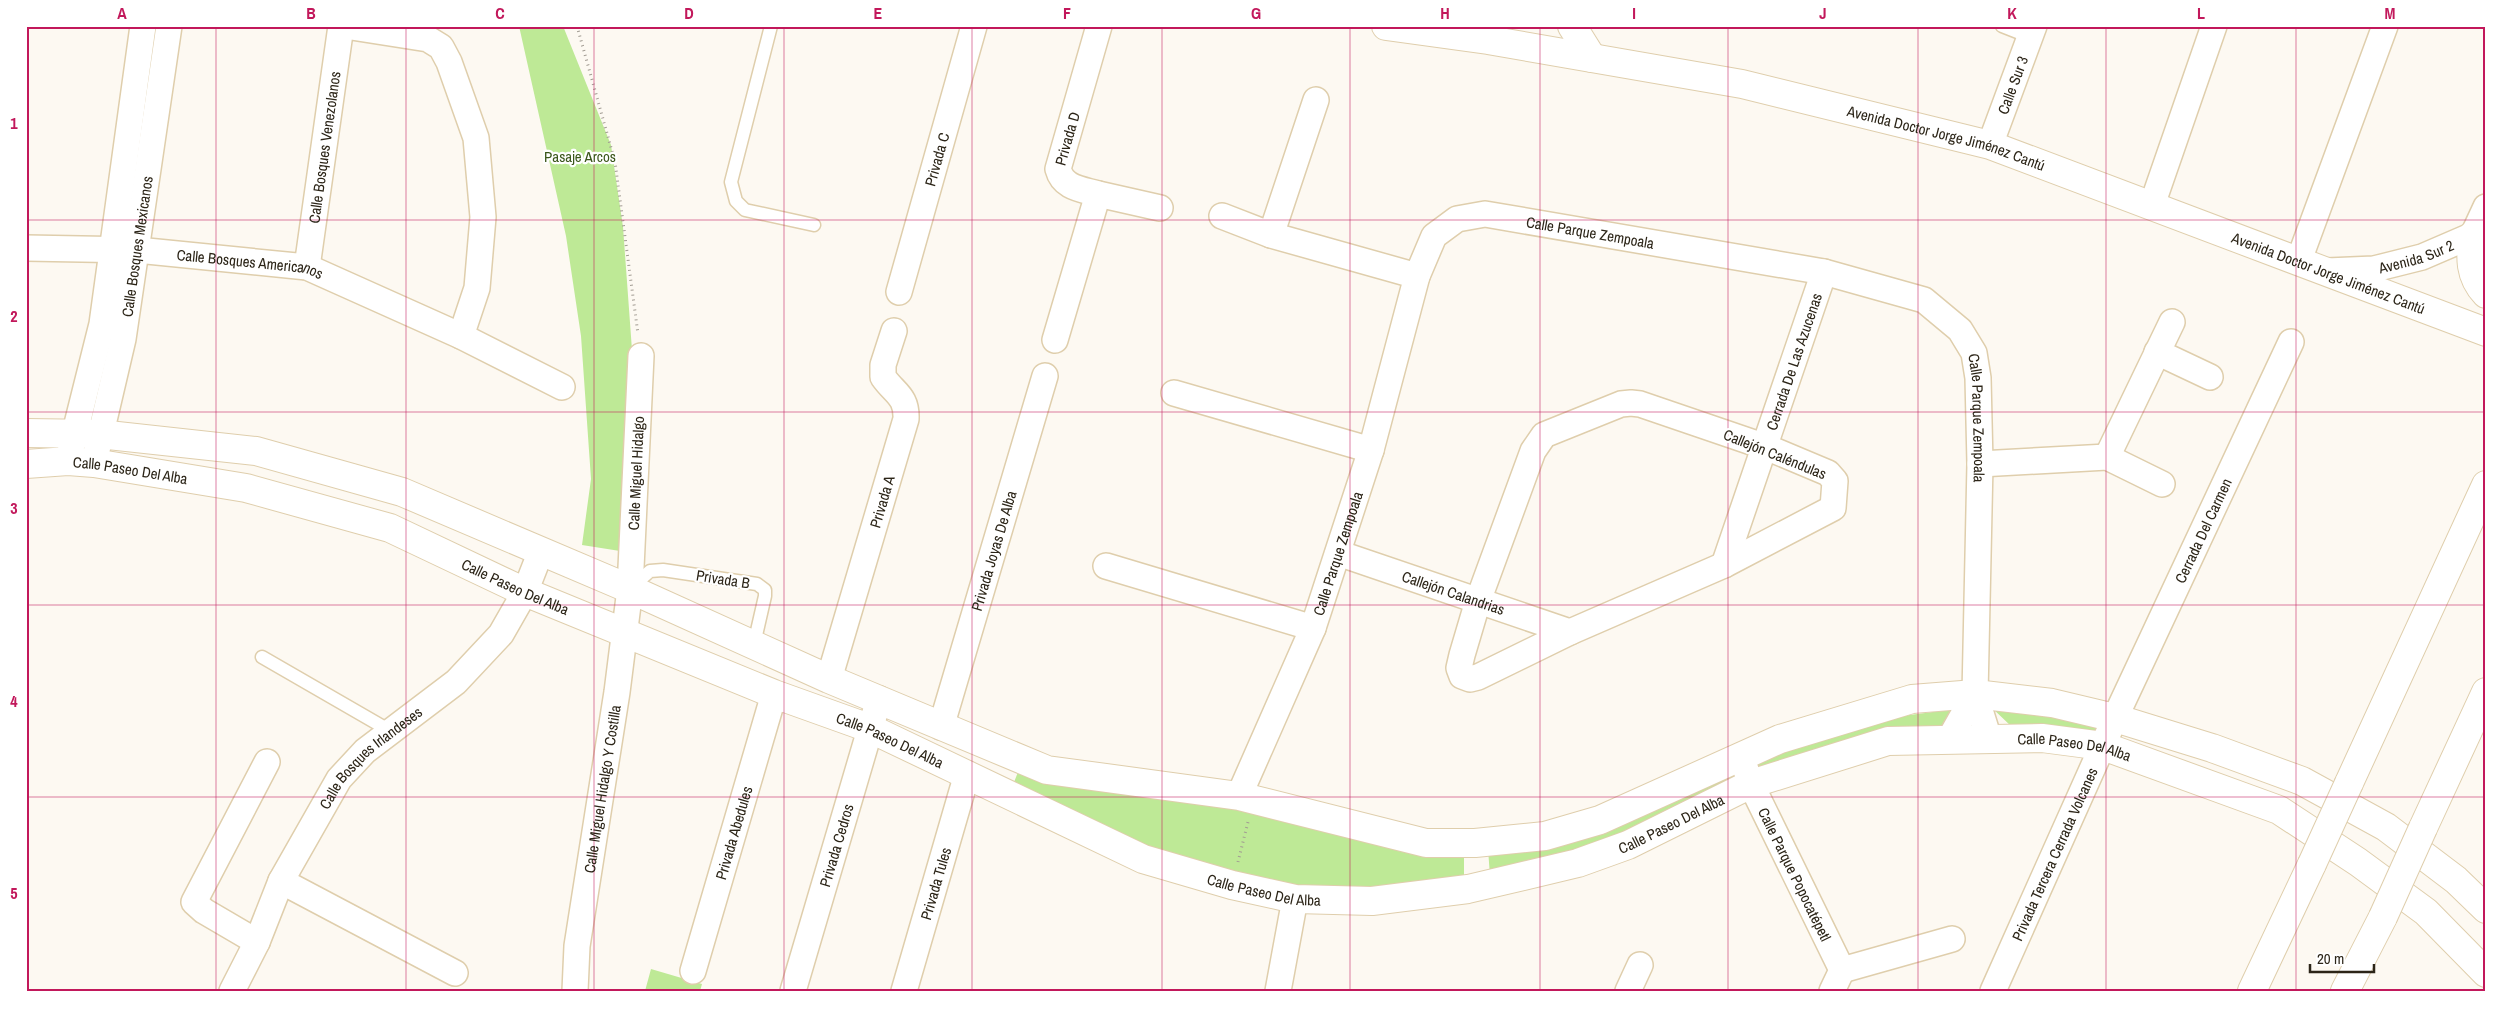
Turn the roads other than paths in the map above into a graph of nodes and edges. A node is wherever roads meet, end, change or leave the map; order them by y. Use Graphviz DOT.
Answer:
graph roads {
  1 [pos="143,26"];
  2 [pos="169,26"];
  3 [pos="341,26"];
  4 [pos="345,26"];
  5 [pos="771,26"];
  6 [pos="974,26"];
  7 [pos="1099,26"];
  8 [pos="1386,26"];
  9 [pos="1572,26"];
  10 [pos="2002,26"];
  11 [pos="2214,26"];
  12 [pos="2385,26"];
  13 [pos="2032,31"];
  14 [pos="1490,33"];
  15 [pos="1592,58"];
  16 [pos="1316,100"];
  17 [pos="1990,145"];
  18 [pos="1098,194"];
  19 [pos="2152,205"];
  20 [pos="1160,208"];
  21 [pos="2486,208"];
  22 [pos="1222,216"];
  23 [pos="814,225"];
  24 [pos="1271,235"];
  25 [pos="2473,235"];
  26 [pos="26,248"];
  27 [pos="111,249"];
  28 [pos="137,250"];
  29 [pos="2299,260"];
  30 [pos="307,267"];
  31 [pos="2327,271"];
  32 [pos="1824,272"];
  33 [pos="1417,276"];
  34 [pos="899,292"];
  35 [pos="2486,294"];
  36 [pos="2172,322"];
  37 [pos="894,331"];
  38 [pos="2486,332"];
  39 [pos="461,336"];
  40 [pos="1055,340"];
  41 [pos="2291,342"];
  42 [pos="2157,352"];
  43 [pos="640,356"];
  44 [pos="1044,376"];
  45 [pos="2210,377"];
  46 [pos="562,387"];
  47 [pos="1174,394"];
  48 [pos="26,433"];
  49 [pos="87,433"];
  50 [pos="1766,447"];
  51 [pos="1371,450"];
  52 [pos="2107,457"];
  53 [pos="81,462"];
  54 [pos="26,464"];
  55 [pos="1980,464"];
  56 [pos="2162,484"];
  57 [pos="2486,485"];
  58 [pos="541,551"];
  59 [pos="1338,553"];
  60 [pos="1724,565"];
  61 [pos="1106,566"];
  62 [pos="630,588"];
  63 [pos="524,592"];
  64 [pos="1478,601"];
  65 [pos="1313,628"];
  66 [pos="624,632"];
  67 [pos="1570,632"];
  68 [pos="754,644"];
  69 [pos="262,657"];
  70 [pos="829,679"];
  71 [pos="2486,692"];
  72 [pos="774,694"];
  73 [pos="1975,694"];
  74 [pos="879,699"];
  75 [pos="2115,718"];
  76 [pos="941,727"];
  77 [pos="869,728"];
  78 [pos="392,732"];
  79 [pos="1989,739"];
  80 [pos="1949,740"];
  81 [pos="2103,746"];
  82 [pos="1741,756"];
  83 [pos="266,762"];
  84 [pos="967,774"];
  85 [pos="1751,784"];
  86 [pos="1246,798"];
  87 [pos="1474,843"];
  88 [pos="281,881"];
  89 [pos="1468,888"];
  90 [pos="1295,898"];
  91 [pos="2486,909"];
  92 [pos="1952,939"];
  93 [pos="257,942"];
  94 [pos="1640,965"];
  95 [pos="693,971"];
  96 [pos="2486,972"];
  97 [pos="455,973"];
  98 [pos="1837,980"];
  99 [pos="232,991"];
  100 [pos="575,991"];
  101 [pos="793,991"];
  102 [pos="904,991"];
  103 [pos="1278,991"];
  104 [pos="1628,991"];
  105 [pos="1993,991"];
  106 [pos="2252,991"];
  107 [pos="2346,991"];
  1 -- 27 [label="street, Calle Bosques Mexicanos"];
  2 -- 28 [label="street, Calle Bosques Mexicanos"];
  3 -- 30 [label="street, Calle Bosques Venezolanos"];
  4 -- 39 [label="street"];
  5 -- 23 [label="lane"];
  6 -- 34 [label="street, Privada C"];
  7 -- 18 [label="street, Privada D"];
  8 -- 14 [label="main road, Avenida Doctor Jorge Jiménez Cantú"];
  9 -- 15 [label="main road"];
  10 -- 13 [label="lane"];
  11 -- 19 [label="street"];
  12 -- 29 [label="street"];
  13 -- 17 [label="street, Calle Sur 3"];
  14 -- 15 [label="main road, Avenida Doctor Jorge Jiménez Cantú"];
  15 -- 17 [label="main road, Avenida Doctor Jorge Jiménez Cantú"];
  16 -- 24 [label="street"];
  17 -- 19 [label="main road, Avenida Doctor Jorge Jiménez Cantú"];
  18 -- 20 [label="street"];
  18 -- 40 [label="street"];
  19 -- 29 [label="main road, Avenida Doctor Jorge Jiménez Cantú"];
  21 -- 25 [label="street, Avenida Sur 2"];
  22 -- 24 [label="street"];
  24 -- 33 [label="street"];
  25 -- 31 [label="street, Avenida Sur 2"];
  25 -- 35 [label="main road"];
  26 -- 27 [label="street, Calle Bosques Americanos"];
  27 -- 28 [label="street, Calle Bosques Americanos"];
  27 -- 49 [label="street, Calle Bosques Mexicanos"];
  28 -- 30 [label="street, Calle Bosques Americanos"];
  28 -- 49 [label="street, Calle Bosques Mexicanos"];
  29 -- 31 [label="main road, Avenida Doctor Jorge Jiménez Cantú"];
  30 -- 39 [label="street, Calle Bosques Americanos"];
  31 -- 38 [label="main road, Avenida Doctor Jorge Jiménez Cantú"];
  32 -- 33 [label="street, Calle Parque Zempoala"];
  32 -- 50 [label="street, Cerrada De Las Azucenas"];
  32 -- 55 [label="street, Calle Parque Zempoala"];
  33 -- 51 [label="street, Calle Parque Zempoala"];
  36 -- 42 [label="street"];
  37 -- 70 [label="street, Privada A"];
  39 -- 46 [label="street, Calle Bosques Americanos"];
  41 -- 75 [label="street, Cerrada Del Carmen"];
  42 -- 45 [label="street"];
  42 -- 52 [label="street"];
  43 -- 62 [label="street, Calle Miguel Hidalgo"];
  44 -- 76 [label="street, Privada Joyas De Alba"];
  47 -- 51 [label="street"];
  48 -- 49 [label="main road, Calle Paseo Del Alba"];
  49 -- 53 [label="street, Calle Bosques Mexicanos"];
  49 -- 58 [label="main road, Calle Paseo Del Alba"];
  50 -- 60 [label="street, Cerrada De Las Azucenas"];
  50 -- 60 [label="street, Callejón Caléndulas"];
  50 -- 64 [label="street, Callejón Caléndulas"];
  51 -- 59 [label="street, Calle Parque Zempoala"];
  52 -- 55 [label="street"];
  52 -- 56 [label="street"];
  53 -- 54 [label="main road, Calle Paseo Del Alba"];
  53 -- 63 [label="main road, Calle Paseo Del Alba"];
  55 -- 73 [label="street, Calle Parque Zempoala"];
  57 -- 106 [label="main road, bridge"];
  58 -- 62 [label="main road, Calle Paseo Del Alba"];
  58 -- 63 [label="street, Calle Bosques Irlandeses"];
  59 -- 64 [label="street, Callejón Calandrias"];
  59 -- 65 [label="street, Calle Parque Zempoala"];
  60 -- 67 [label="street, Callejón Caléndulas"];
  61 -- 65 [label="street"];
  62 -- 66 [label="street, Calle Miguel Hidalgo Y Costilla"];
  62 -- 68 [label="main road, Calle Paseo Del Alba"];
  62 -- 68 [label="lane, Privada B"];
  63 -- 66 [label="main road, Calle Paseo Del Alba"];
  63 -- 78 [label="street, Calle Bosques Irlandeses"];
  64 -- 67 [label="street, Callejón Calandrias"];
  64 -- 67 [label="street, Callejón Caléndulas"];
  65 -- 86 [label="street, Calle Parque Zempoala"];
  66 -- 72 [label="main road, Calle Paseo Del Alba"];
  66 -- 100 [label="street, Calle Miguel Hidalgo Y Costilla"];
  68 -- 70 [label="main road, Calle Paseo Del Alba"];
  69 -- 78 [label="lane"];
  70 -- 74 [label="main road, Calle Paseo Del Alba"];
  71 -- 107 [label="main road, bridge"];
  72 -- 77 [label="main road, Calle Paseo Del Alba"];
  72 -- 95 [label="street, Privada Abedules"];
  73 -- 75 [label="main road, Calle Paseo Del Alba"];
  73 -- 79 [label="street, Calle Parque Zempoala"];
  73 -- 80 [label="street, Calle Parque Zempoala"];
  73 -- 82 [label="main road, Calle Paseo Del Alba"];
  74 -- 76 [label="main road, Calle Paseo Del Alba"];
  74 -- 77 [label="street, Privada Cedros"];
  75 -- 81 [label="street, Privada Tercera Cerrada Volcanes"];
  75 -- 91 [label="main road, Calle Paseo Del Alba"];
  76 -- 86 [label="main road, Calle Paseo Del Alba"];
  77 -- 84 [label="main road, Calle Paseo Del Alba"];
  77 -- 101 [label="street, Privada Cedros"];
  78 -- 88 [label="street, Calle Bosques Irlandeses"];
  79 -- 80 [label="main road, Calle Paseo Del Alba"];
  79 -- 81 [label="main road, Calle Paseo Del Alba"];
  80 -- 85 [label="main road, Calle Paseo Del Alba"];
  81 -- 96 [label="main road, Calle Paseo Del Alba"];
  81 -- 105 [label="street, Privada Tercera Cerrada Volcanes"];
  82 -- 85 [label="street, Calle Parque Popocatépetl"];
  82 -- 87 [label="main road, Calle Paseo Del Alba"];
  83 -- 93 [label="street"];
  84 -- 90 [label="main road, Calle Paseo Del Alba"];
  84 -- 102 [label="street, Privada Tules"];
  85 -- 89 [label="main road, Calle Paseo Del Alba"];
  85 -- 98 [label="street, Calle Parque Popocatépetl"];
  86 -- 87 [label="main road, Calle Paseo Del Alba"];
  87 -- 89 [label="main road"];
  88 -- 93 [label="street, Calle Bosques Irlandeses"];
  88 -- 97 [label="street"];
  89 -- 90 [label="main road, Calle Paseo Del Alba"];
  90 -- 103 [label="street"];
  92 -- 98 [label="street"];
  93 -- 99 [label="street, Calle Bosques Irlandeses"];
  94 -- 104 [label="street"];
}
